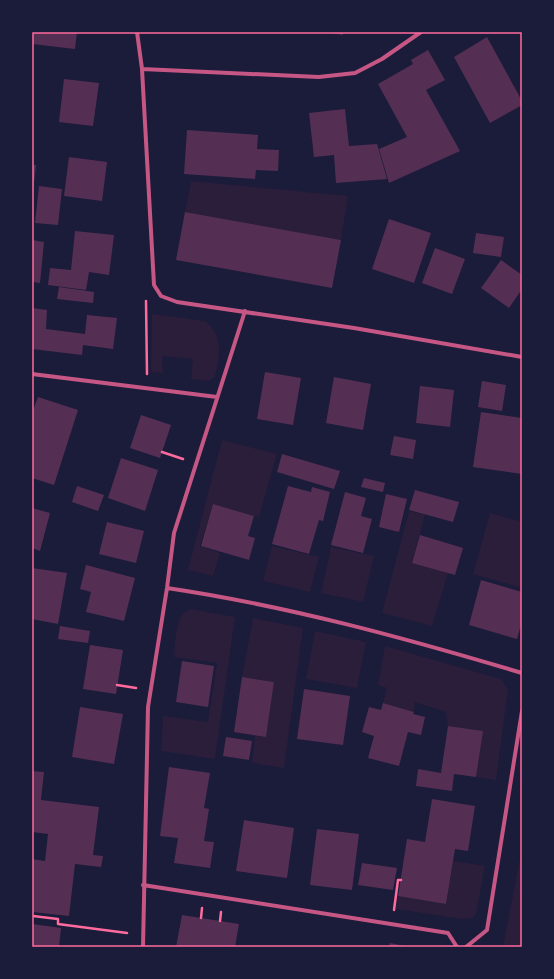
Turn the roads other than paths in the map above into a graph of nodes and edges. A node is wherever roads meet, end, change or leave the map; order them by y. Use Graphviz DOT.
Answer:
graph roads {
  1 [pos="137,32"];
  2 [pos="421,32"];
  3 [pos="142,69"];
  4 [pos="245,311"];
  5 [pos="522,357"];
  6 [pos="32,374"];
  7 [pos="217,397"];
  8 [pos="167,588"];
  9 [pos="522,672"];
  10 [pos="522,711"];
  11 [pos="143,885"];
  12 [pos="143,947"];
  13 [pos="457,947"];
  14 [pos="466,947"];
  1 -- 3 [label="street"];
  2 -- 3 [label="street"];
  3 -- 4 [label="street"];
  4 -- 5 [label="street"];
  4 -- 7 [label="street"];
  6 -- 7 [label="street"];
  7 -- 8 [label="street"];
  8 -- 9 [label="street"];
  8 -- 11 [label="street"];
  10 -- 14 [label="street"];
  11 -- 12 [label="street"];
  11 -- 13 [label="street"];
}
